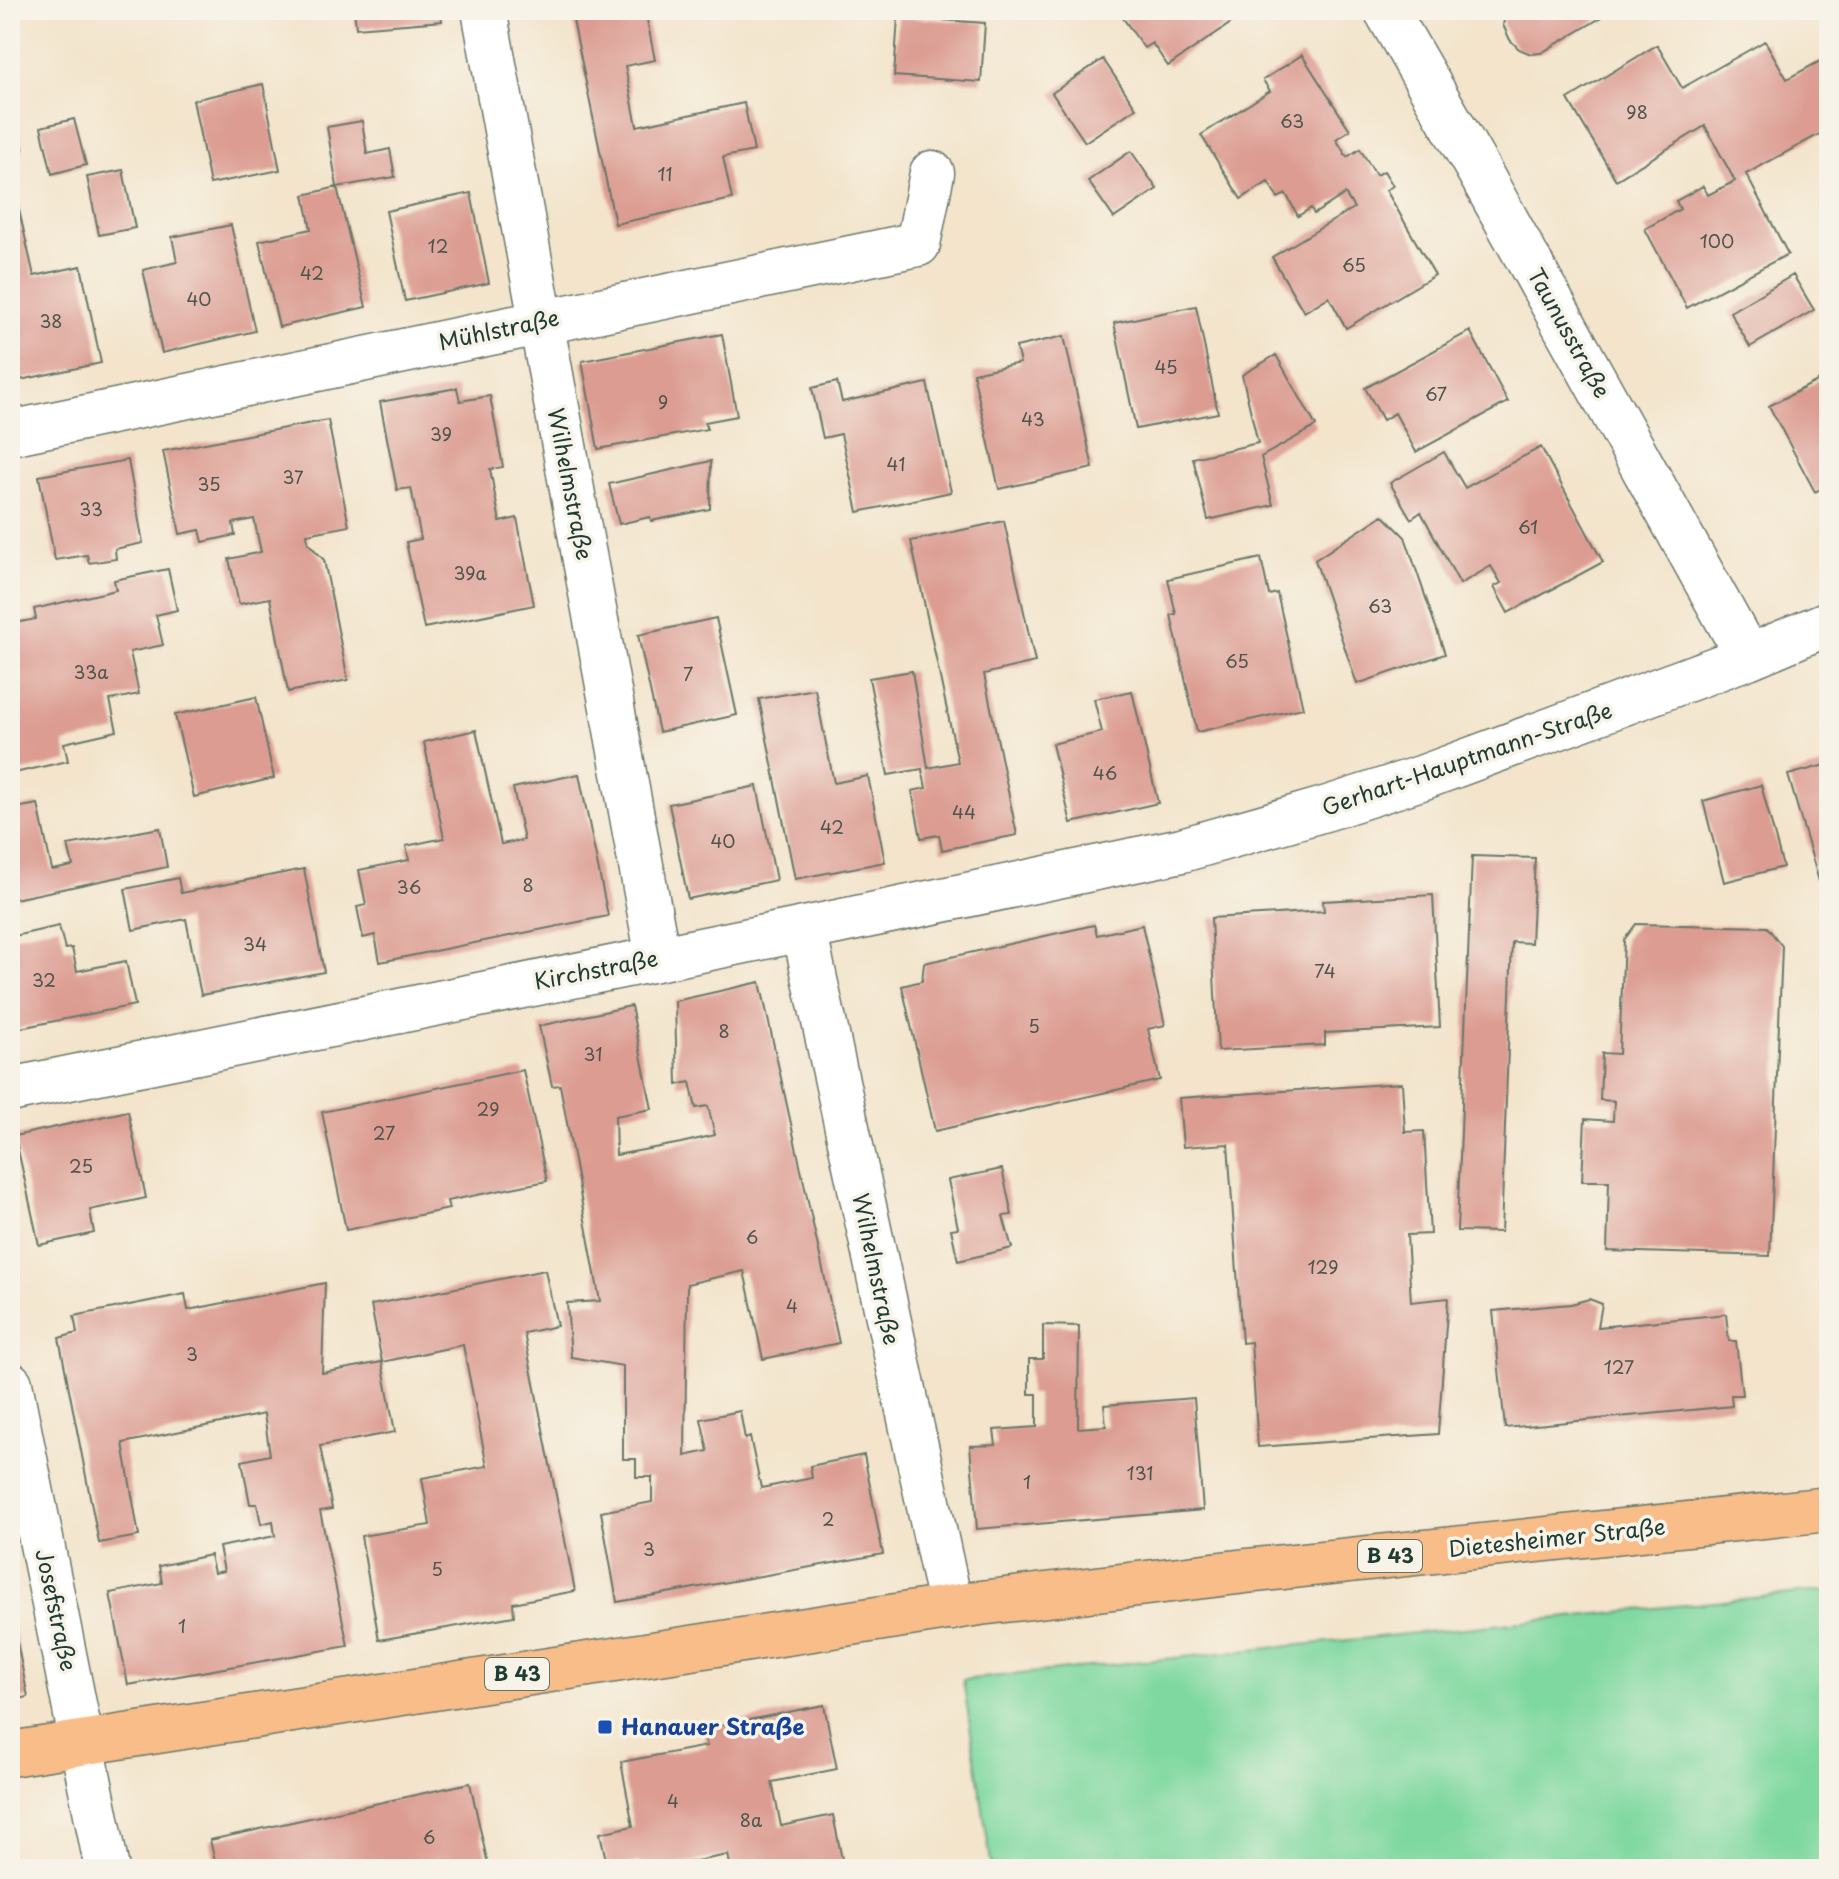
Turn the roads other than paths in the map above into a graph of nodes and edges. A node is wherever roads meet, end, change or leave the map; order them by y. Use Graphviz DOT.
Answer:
graph roads {
  1 [pos="484,10"];
  2 [pos="1386,10"];
  3 [pos="932,173"];
  4 [pos="540,322"];
  5 [pos="10,433"];
  6 [pos="1829,623"];
  7 [pos="1829,637"];
  8 [pos="1748,657"];
  9 [pos="1182,850"];
  10 [pos="804,929"];
  11 [pos="658,958"];
  12 [pos="10,1090"];
  13 [pos="10,1384"];
  14 [pos="1829,1509"];
  15 [pos="951,1608"];
  16 [pos="84,1742"];
  17 [pos="10,1754"];
  18 [pos="107,1869"];
  1 -- 4 [label="street, Wilhelmstraße"];
  2 -- 8 [label="street, Taunusstraße"];
  3 -- 4 [label="street, Mühlstraße"];
  4 -- 5 [label="street, Mühlstraße"];
  4 -- 11 [label="street, Wilhelmstraße"];
  6 -- 8 [label="street, Gerhart-Hauptmann-Straße"];
  7 -- 8 [label="street, Gerhart-Hauptmann-Straße"];
  8 -- 9 [label="street, Gerhart-Hauptmann-Straße"];
  9 -- 10 [label="street, Kirchstraße"];
  10 -- 11 [label="street, Kirchstraße"];
  10 -- 15 [label="street, Wilhelmstraße"];
  11 -- 12 [label="street, Kirchstraße"];
  13 -- 16 [label="street, Josefstraße"];
  14 -- 15 [label="main road, Dietesheimer Straße / B 43"];
  15 -- 16 [label="main road, B 43"];
  16 -- 17 [label="main road, B 43"];
  16 -- 18 [label="street, Josefstraße"];
}
